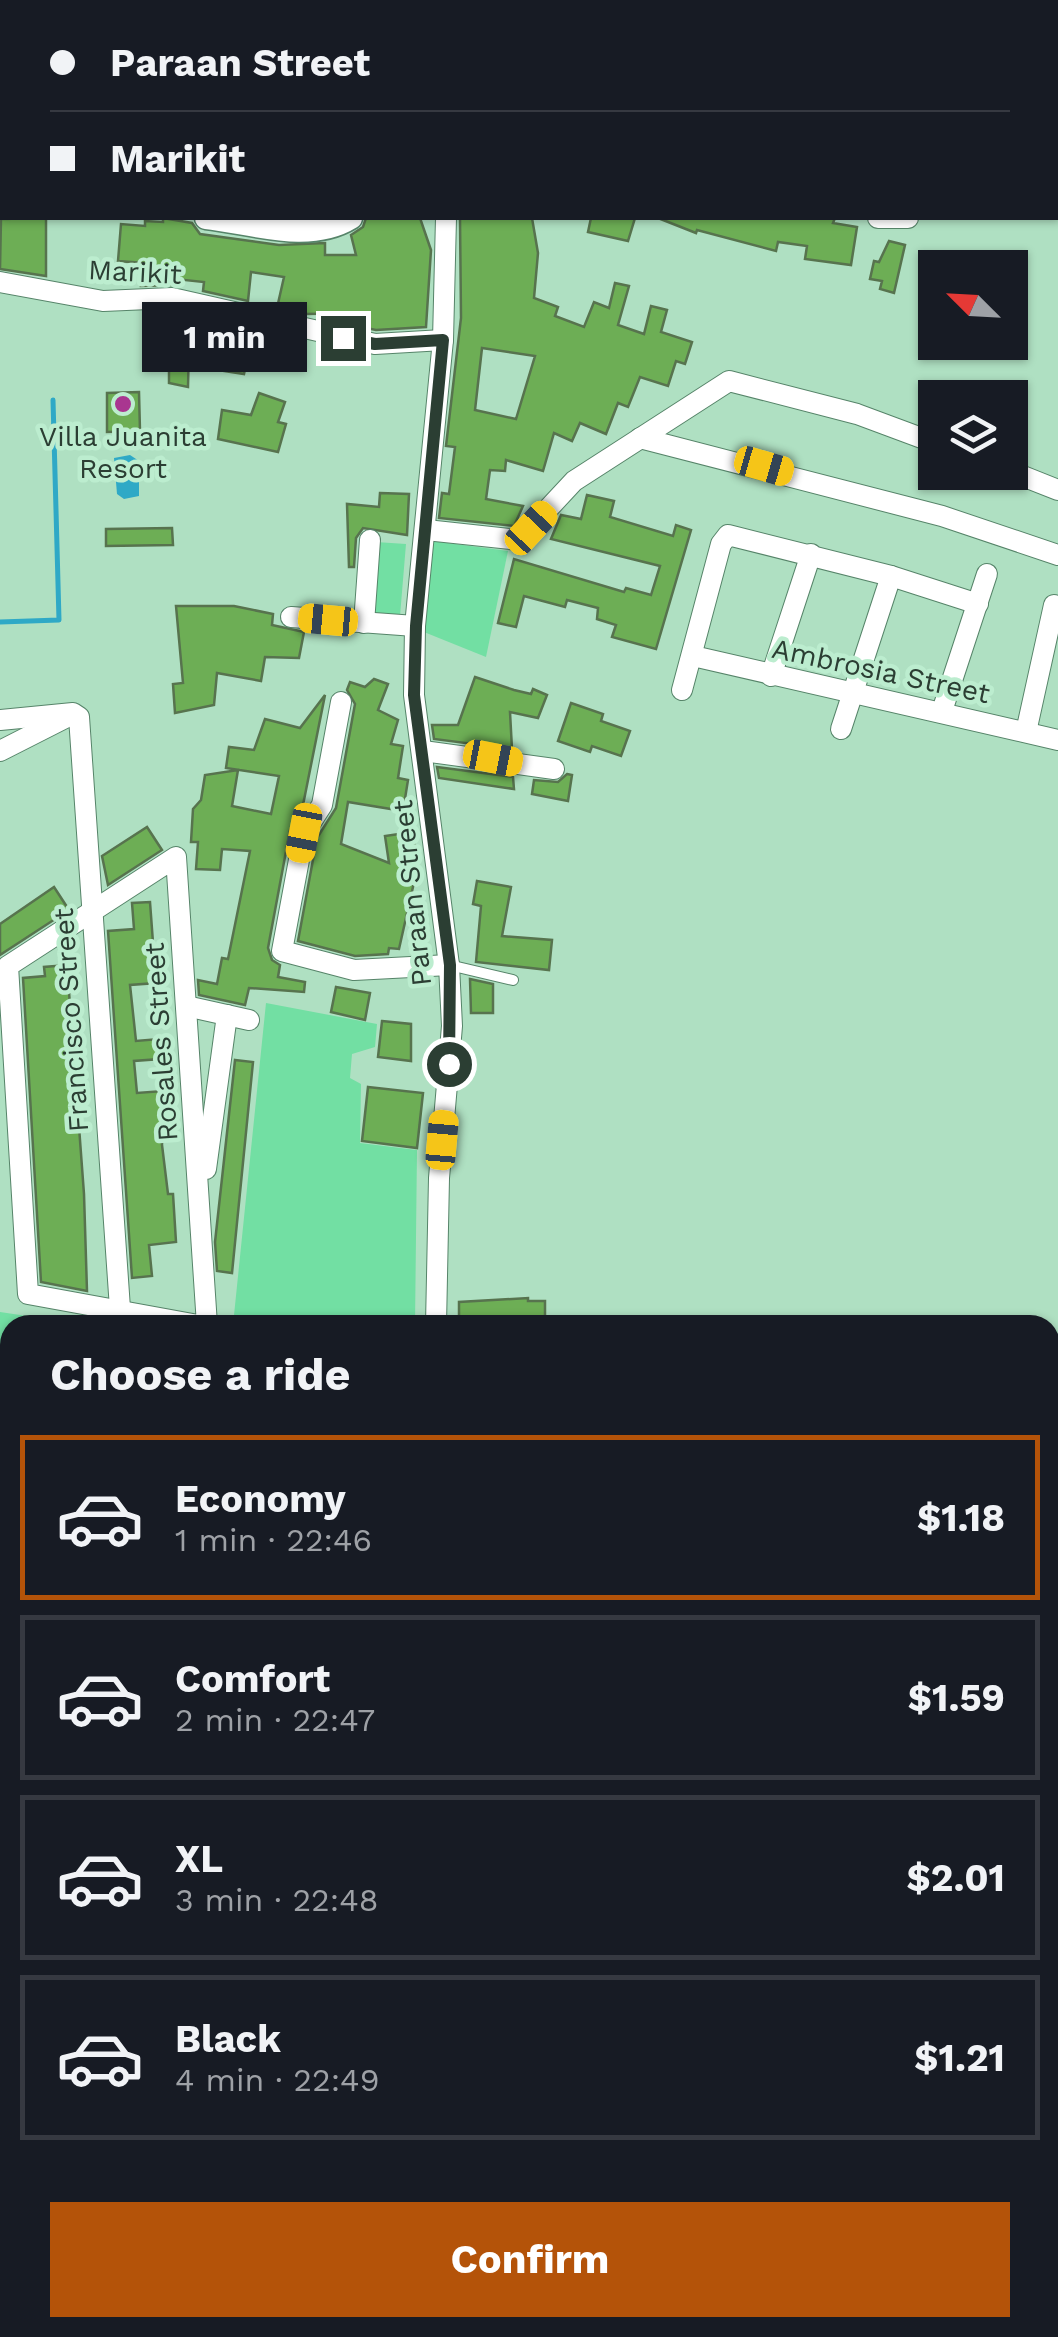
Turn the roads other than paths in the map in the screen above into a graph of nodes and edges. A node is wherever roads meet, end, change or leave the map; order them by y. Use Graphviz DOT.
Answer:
graph roads {
  1 [pos="224,220"];
  2 [pos="345,220"];
  3 [pos="446,220"];
  4 [pos="0,282"];
  5 [pos="443,340"];
  6 [pos="918,437"];
  7 [pos="640,438"];
  8 [pos="1028,479"];
  9 [pos="1058,490"];
  10 [pos="426,530"];
  11 [pos="370,540"];
  12 [pos="810,554"];
  13 [pos="1058,555"];
  14 [pos="987,574"];
  15 [pos="891,576"];
  16 [pos="978,604"];
  17 [pos="1054,605"];
  18 [pos="291,617"];
  19 [pos="364,623"];
  20 [pos="416,626"];
  21 [pos="692,656"];
  22 [pos="770,676"];
  23 [pos="682,690"];
  24 [pos="850,693"];
  25 [pos="341,702"];
  26 [pos="942,711"];
  27 [pos="74,713"];
  28 [pos="0,720"];
  29 [pos="841,728"];
  30 [pos="1026,732"];
  31 [pos="1058,740"];
  32 [pos="423,751"];
  33 [pos="0,752"];
  34 [pos="554,769"];
  35 [pos="91,913"];
  36 [pos="450,965"];
  37 [pos="514,980"];
  38 [pos="186,1006"];
  39 [pos="227,1014"];
  40 [pos="249,1020"];
  41 [pos="200,1216"];
  42 [pos="107,1315"];
  43 [pos="119,1315"];
  44 [pos="206,1315"];
  45 [pos="436,1315"];
  1 -- 2 [label="street"];
  3 -- 5 [label="street, Paraan Street"];
  4 -- 5 [label="street, Marikit"];
  5 -- 10 [label="street, Paraan Street"];
  6 -- 7 [label="street"];
  7 -- 10 [label="street"];
  7 -- 13 [label="street"];
  8 -- 9 [label="street"];
  10 -- 20 [label="street, Paraan Street"];
  11 -- 19 [label="street"];
  12 -- 15 [label="street"];
  12 -- 21 [label="street"];
  12 -- 22 [label="street"];
  14 -- 16 [label="street"];
  15 -- 16 [label="street"];
  15 -- 24 [label="street"];
  16 -- 26 [label="street"];
  17 -- 30 [label="street"];
  18 -- 19 [label="street"];
  19 -- 20 [label="street"];
  20 -- 32 [label="street, Paraan Street"];
  21 -- 22 [label="street, Ambrosia Street"];
  21 -- 23 [label="street"];
  22 -- 24 [label="street, Ambrosia Street"];
  24 -- 26 [label="street, Ambrosia Street"];
  24 -- 29 [label="street"];
  25 -- 36 [label="street"];
  26 -- 30 [label="street, Ambrosia Street"];
  27 -- 28 [label="street"];
  27 -- 33 [label="street"];
  27 -- 35 [label="street, Francisco Street"];
  30 -- 31 [label="street, Ambrosia Street"];
  32 -- 34 [label="street"];
  32 -- 36 [label="street, Paraan Street"];
  35 -- 38 [label="street, Rosales Street"];
  35 -- 42 [label="street, Rosales Street"];
  35 -- 43 [label="street, Francisco Street"];
  36 -- 37 [label="lane"];
  36 -- 45 [label="street, Paraan Street"];
  38 -- 39 [label="street"];
  38 -- 41 [label="street, Rosales Street"];
  39 -- 40 [label="street"];
  39 -- 41 [label="street"];
  41 -- 44 [label="street, Rosales Street"];
}
